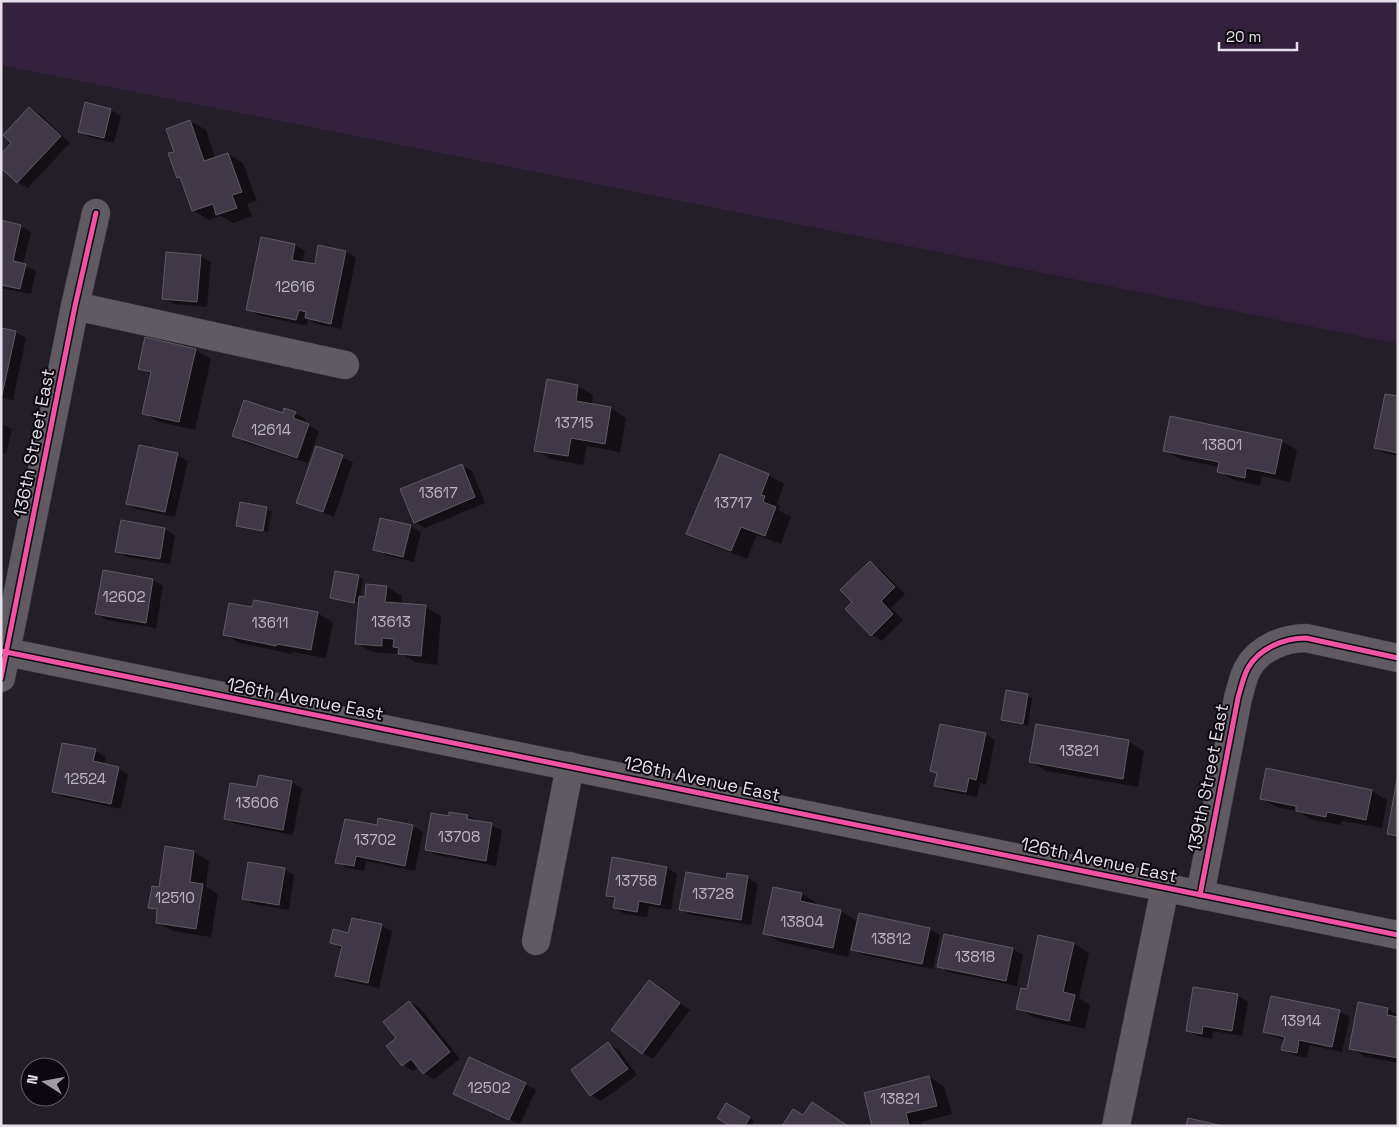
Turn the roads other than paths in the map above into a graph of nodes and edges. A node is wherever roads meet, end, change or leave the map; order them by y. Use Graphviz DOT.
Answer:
graph roads {
  1 [pos="96,213"];
  2 [pos="75,306"];
  3 [pos="345,365"];
  4 [pos="1398,658"];
  5 [pos="3,661"];
  6 [pos="570,766"];
  7 [pos="1165,888"];
  8 [pos="1200,895"];
  9 [pos="1398,935"];
  10 [pos="536,941"];
  11 [pos="1116,1126"];
  1 -- 2 [label="street, 136th Street East"];
  2 -- 3 [label="street"];
  2 -- 5 [label="street, 136th Street East"];
  4 -- 8 [label="street, 139th Street East"];
  5 -- 6 [label="street, 126th Avenue East"];
  6 -- 7 [label="street, 126th Avenue East"];
  6 -- 10 [label="street"];
  7 -- 8 [label="street, 126th Avenue East"];
  7 -- 11 [label="street"];
  8 -- 9 [label="street, 126th Avenue East"];
}
